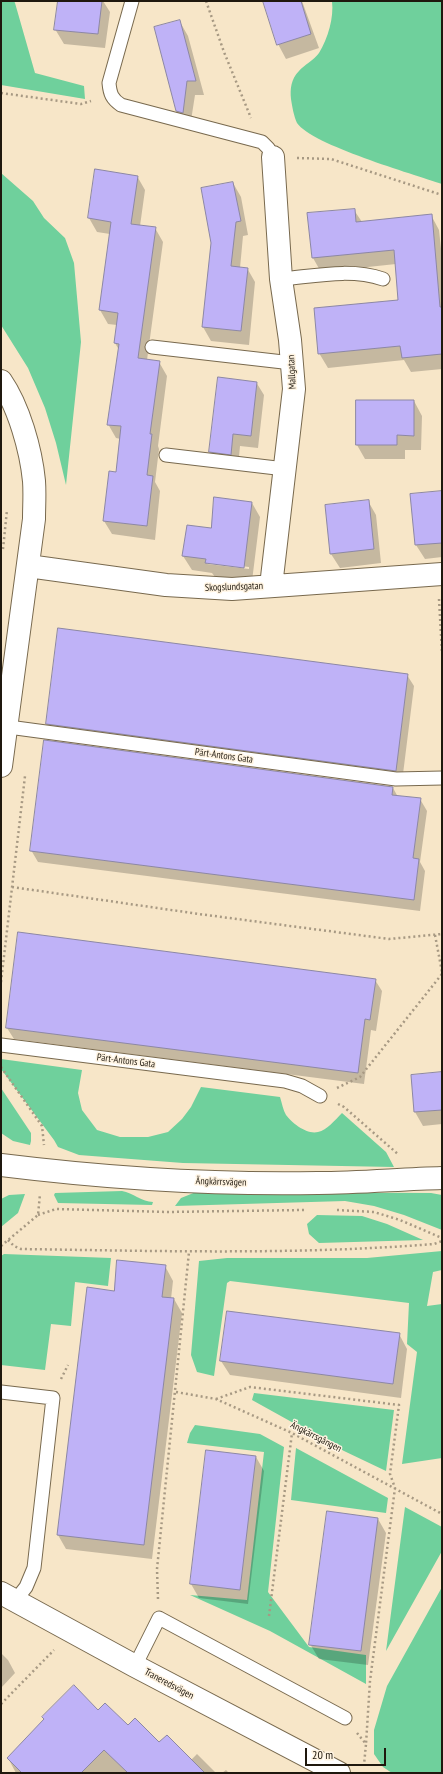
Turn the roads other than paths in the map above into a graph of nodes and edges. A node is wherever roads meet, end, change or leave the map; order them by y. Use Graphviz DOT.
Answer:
graph roads {
  1 [pos="132,1"];
  2 [pos="267,150"];
  3 [pos="281,279"];
  4 [pos="383,280"];
  5 [pos="152,347"];
  6 [pos="292,363"];
  7 [pos="1,381"];
  8 [pos="166,454"];
  9 [pos="285,470"];
  10 [pos="28,566"];
  11 [pos="440,574"];
  12 [pos="271,586"];
  13 [pos="3,726"];
  14 [pos="1,766"];
  15 [pos="442,778"];
  16 [pos="1,1045"];
  17 [pos="320,1096"];
  18 [pos="1,1165"];
  19 [pos="442,1178"];
  20 [pos="1,1392"];
  21 [pos="8,1597"];
  22 [pos="135,1666"];
  23 [pos="345,1718"];
  24 [pos="339,1773"];
  1 -- 2 [label="lane"];
  2 -- 3 [label="street, Mallgatan"];
  3 -- 4 [label="lane"];
  3 -- 6 [label="street, Mallgatan"];
  5 -- 6 [label="lane"];
  6 -- 9 [label="street, Mallgatan"];
  7 -- 10 [label="street"];
  8 -- 9 [label="lane"];
  9 -- 12 [label="street, Mallgatan"];
  10 -- 12 [label="street, Skogslundsgatan"];
  10 -- 13 [label="street"];
  11 -- 12 [label="street, Skogslundsgatan"];
  13 -- 14 [label="street"];
  13 -- 15 [label="lane, Pärt-Antons Gata"];
  16 -- 17 [label="lane, Pärt-Antons Gata"];
  18 -- 19 [label="street, Ängkärrsvägen"];
  20 -- 21 [label="lane"];
  21 -- 22 [label="street, Traneredsvägen"];
  22 -- 23 [label="lane"];
  22 -- 24 [label="street, Traneredsvägen"];
}
